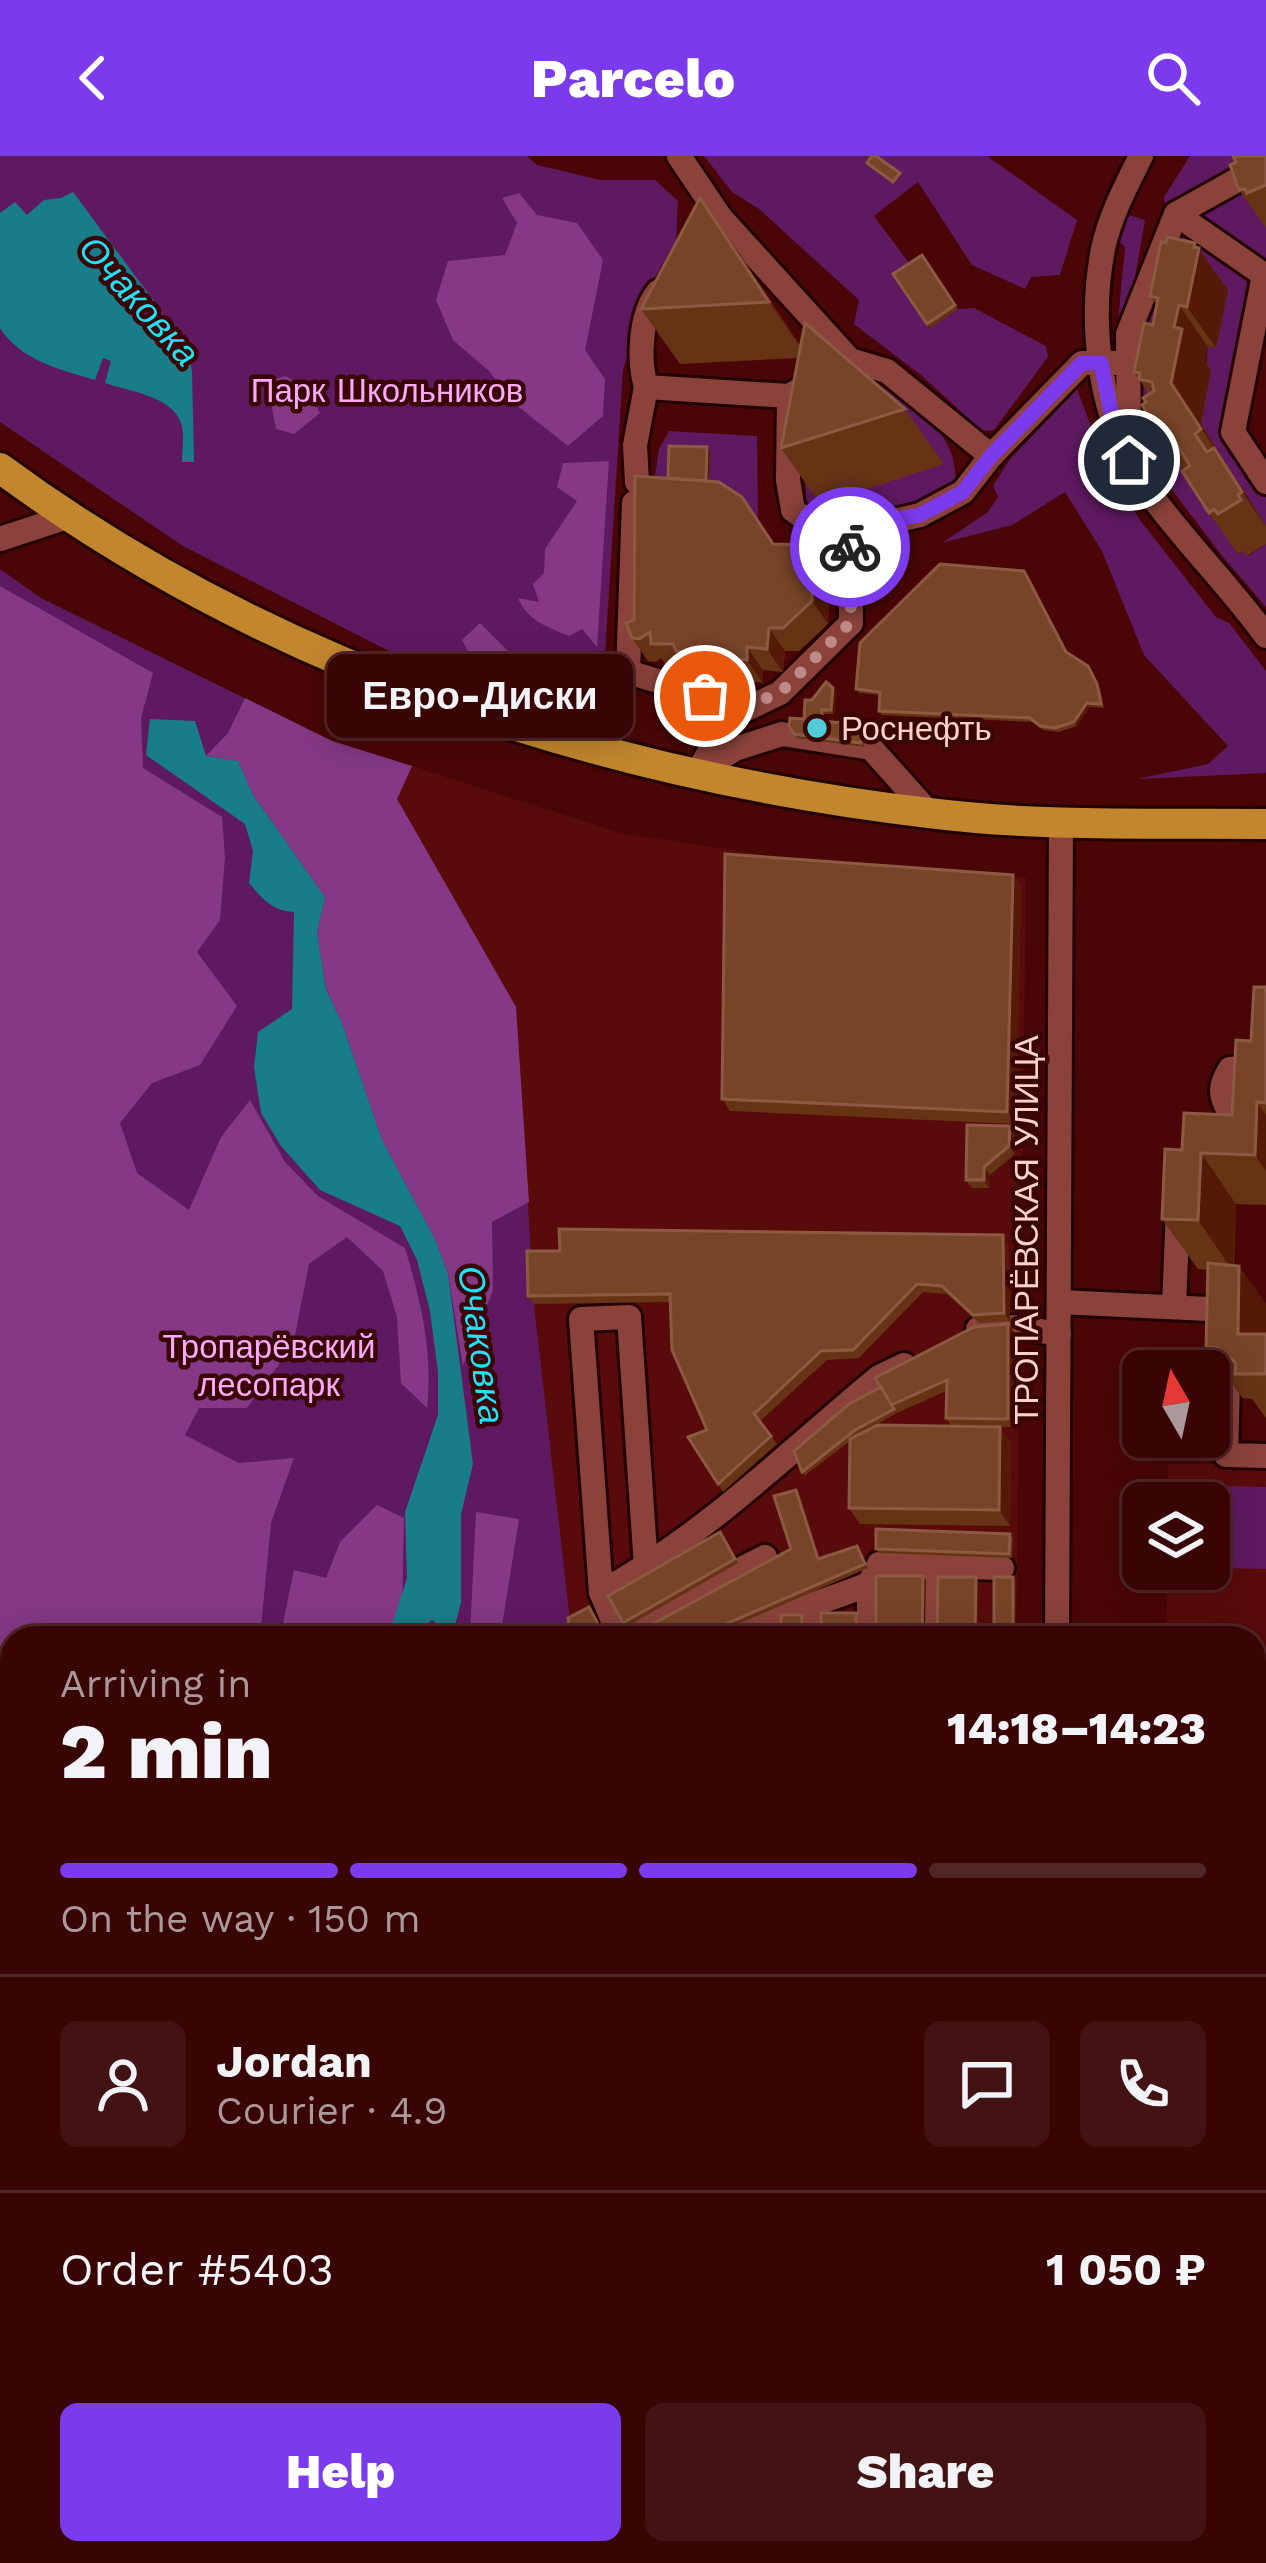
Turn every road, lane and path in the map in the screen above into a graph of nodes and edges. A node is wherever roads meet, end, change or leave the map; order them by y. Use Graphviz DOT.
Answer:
graph roads {
  1 [pos="679,156"];
  2 [pos="1141,156"];
  3 [pos="1266,164"];
  4 [pos="1176,214"];
  5 [pos="720,217"];
  6 [pos="1265,275"];
  7 [pos="850,360"];
  8 [pos="1101,363"];
  9 [pos="1129,364"];
  10 [pos="646,387"];
  11 [pos="789,396"];
  12 [pos="991,456"];
  13 [pos="1129,460"];
  14 [pos="0,468"];
  15 [pos="1266,482"];
  16 [pos="68,517"];
  17 [pos="850,528"];
  18 [pos="0,539"];
  19 [pos="1266,637"];
  20 [pos="743,707"];
  21 [pos="697,773"];
  22 [pos="930,814"];
  23 [pos="1061,823"];
  24 [pos="1266,824"];
  25 [pos="1266,1088"];
  26 [pos="1266,1099"];
  27 [pos="1186,1185"];
  28 [pos="1059,1302"];
  29 [pos="1174,1307"];
  30 [pos="1059,1334"];
  31 [pos="959,1338"];
  32 [pos="919,1358"];
  33 [pos="1266,1456"];
  34 [pos="765,1557"];
  35 [pos="931,1565"];
  36 [pos="646,1568"];
  37 [pos="1002,1568"];
  38 [pos="869,1584"];
  39 [pos="601,1592"];
  40 [pos="814,1606"];
  41 [pos="615,1626"];
  42 [pos="641,1626"];
  43 [pos="777,1626"];
  44 [pos="814,1626"];
  45 [pos="869,1626"];
  46 [pos="931,1626"];
  47 [pos="1057,1626"];
  1 -- 5 [label="street"];
  2 -- 8 [label="street"];
  3 -- 4 [label="street"];
  4 -- 6 [label="street"];
  4 -- 9 [label="street"];
  5 -- 7 [label="street"];
  5 -- 10 [label="street"];
  6 -- 15 [label="street"];
  7 -- 11 [label="street"];
  7 -- 12 [label="street"];
  8 -- 9 [label="street"];
  8 -- 12 [label="street"];
  8 -- 13 [label="street"];
  9 -- 13 [label="street"];
  10 -- 11 [label="street"];
  10 -- 20 [label="street"];
  11 -- 17 [label="street"];
  12 -- 17 [label="street"];
  13 -- 19 [label="street"];
  14 -- 16 [label="main road"];
  16 -- 18 [label="street"];
  16 -- 21 [label="main road"];
  17 -- 20 [label="street"];
  20 -- 21 [label="street"];
  21 -- 22 [label="main road"];
  21 -- 22 [label="street"];
  22 -- 23 [label="main road"];
  23 -- 24 [label="main road"];
  23 -- 28 [label="street, ТРОПАРЁВСКАЯ УЛИЦА"];
  25 -- 26 [label="street"];
  27 -- 29 [label="street"];
  28 -- 29 [label="street"];
  28 -- 30 [label="street, ТРОПАРЁВСКАЯ УЛИЦА"];
  29 -- 33 [label="street"];
  30 -- 31 [label="street"];
  30 -- 47 [label="street, ТРОПАРЁВСКАЯ УЛИЦА"];
  32 -- 36 [label="street"];
  34 -- 42 [label="street"];
  35 -- 37 [label="street"];
  35 -- 38 [label="street"];
  35 -- 46 [label="street"];
  36 -- 39 [label="street"];
  36 -- 39 [label="street"];
  38 -- 40 [label="street"];
  38 -- 45 [label="street"];
  39 -- 41 [label="street"];
  40 -- 43 [label="street"];
  40 -- 44 [label="street"];
}
